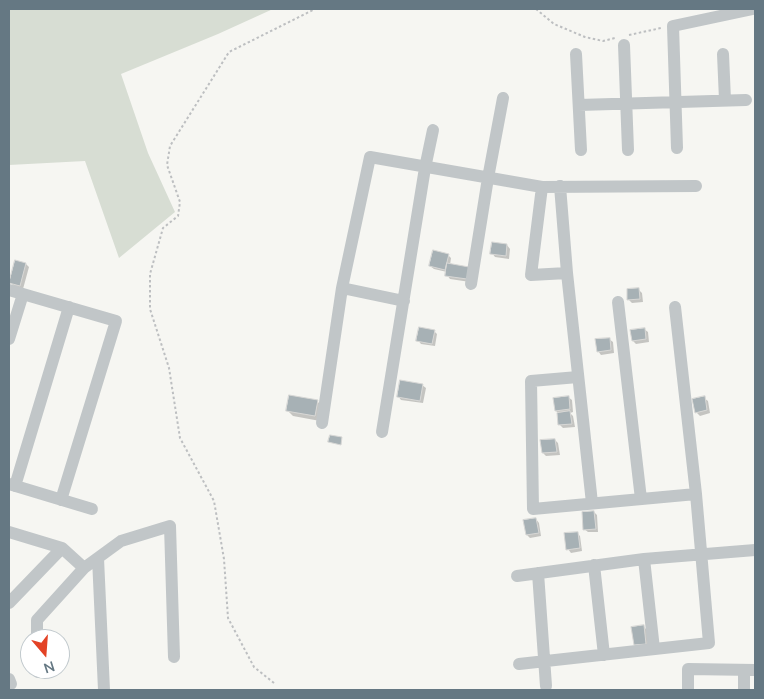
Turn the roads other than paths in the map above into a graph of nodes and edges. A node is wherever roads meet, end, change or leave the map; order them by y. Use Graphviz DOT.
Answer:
graph roads {
  1 [pos="753,9"];
  2 [pos="625,39"];
  3 [pos="576,54"];
  4 [pos="723,54"];
  5 [pos="503,98"];
  6 [pos="725,100"];
  7 [pos="746,100"];
  8 [pos="675,102"];
  9 [pos="626,103"];
  10 [pos="579,105"];
  11 [pos="433,130"];
  12 [pos="677,148"];
  13 [pos="581,150"];
  14 [pos="628,150"];
  15 [pos="424,168"];
  16 [pos="488,178"];
  17 [pos="560,186"];
  18 [pos="696,186"];
  19 [pos="542,187"];
  20 [pos="567,273"];
  21 [pos="471,284"];
  22 [pos="342,288"];
  23 [pos="9,290"];
  24 [pos="22,294"];
  25 [pos="404,302"];
  26 [pos="618,302"];
  27 [pos="69,307"];
  28 [pos="675,307"];
  29 [pos="9,339"];
  30 [pos="578,377"];
  31 [pos="322,423"];
  32 [pos="382,432"];
  33 [pos="12,485"];
  34 [pos="696,494"];
  35 [pos="641,499"];
  36 [pos="61,500"];
  37 [pos="592,503"];
  38 [pos="92,509"];
  39 [pos="9,532"];
  40 [pos="62,548"];
  41 [pos="755,550"];
  42 [pos="702,554"];
  43 [pos="98,558"];
  44 [pos="644,559"];
  45 [pos="594,565"];
  46 [pos="84,568"];
  47 [pos="538,573"];
  48 [pos="517,576"];
  49 [pos="9,603"];
  50 [pos="37,629"];
  51 [pos="654,649"];
  52 [pos="604,655"];
  53 [pos="174,657"];
  54 [pos="544,661"];
  55 [pos="519,664"];
  56 [pos="750,670"];
  57 [pos="546,686"];
  58 [pos="104,690"];
  59 [pos="688,690"];
  60 [pos="744,690"];
  1 -- 8 [label="street"];
  2 -- 9 [label="street"];
  3 -- 10 [label="street"];
  4 -- 6 [label="street"];
  5 -- 16 [label="street"];
  6 -- 7 [label="street"];
  6 -- 8 [label="street"];
  8 -- 9 [label="street"];
  8 -- 12 [label="street"];
  9 -- 10 [label="street"];
  9 -- 14 [label="street"];
  10 -- 13 [label="street"];
  11 -- 15 [label="street"];
  15 -- 16 [label="street"];
  15 -- 22 [label="street"];
  15 -- 25 [label="street"];
  16 -- 19 [label="street"];
  16 -- 21 [label="street"];
  17 -- 18 [label="street"];
  17 -- 19 [label="street"];
  17 -- 20 [label="street"];
  19 -- 20 [label="street"];
  20 -- 30 [label="street"];
  22 -- 25 [label="street"];
  22 -- 31 [label="street"];
  23 -- 24 [label="street"];
  24 -- 27 [label="street"];
  24 -- 29 [label="street"];
  25 -- 32 [label="street"];
  26 -- 35 [label="street"];
  27 -- 33 [label="street"];
  27 -- 36 [label="street"];
  28 -- 34 [label="street"];
  30 -- 37 [label="street"];
  30 -- 37 [label="street"];
  33 -- 36 [label="street"];
  34 -- 35 [label="street"];
  34 -- 42 [label="street"];
  35 -- 37 [label="street"];
  36 -- 38 [label="street"];
  39 -- 40 [label="street"];
  40 -- 46 [label="street"];
  40 -- 49 [label="street"];
  41 -- 42 [label="street"];
  42 -- 44 [label="street"];
  42 -- 51 [label="street"];
  43 -- 46 [label="street"];
  43 -- 53 [label="street"];
  43 -- 58 [label="street"];
  44 -- 45 [label="street"];
  44 -- 51 [label="street"];
  45 -- 47 [label="street"];
  45 -- 52 [label="street"];
  46 -- 50 [label="street"];
  47 -- 48 [label="street"];
  47 -- 54 [label="street"];
  51 -- 52 [label="street"];
  52 -- 54 [label="street"];
  54 -- 55 [label="street"];
  54 -- 57 [label="street"];
  56 -- 59 [label="street"];
  56 -- 60 [label="street"];
}
